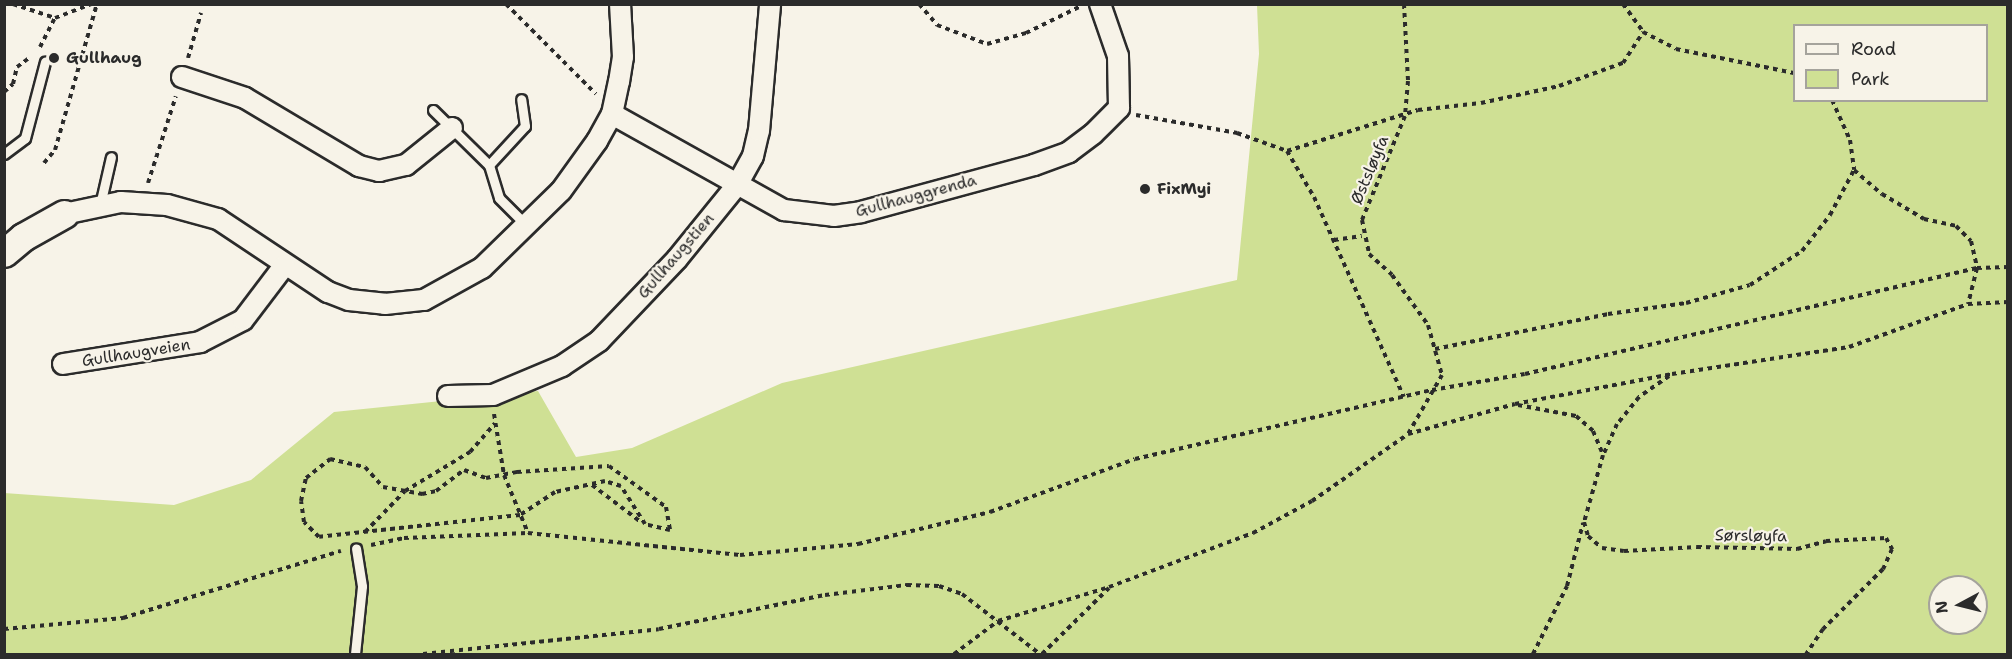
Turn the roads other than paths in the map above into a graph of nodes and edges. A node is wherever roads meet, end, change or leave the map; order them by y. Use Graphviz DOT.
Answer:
graph roads {
  1 [pos="620,4"];
  2 [pos="770,4"];
  3 [pos="1100,4"];
  4 [pos="45,62"];
  5 [pos="182,77"];
  6 [pos="521,99"];
  7 [pos="433,110"];
  8 [pos="612,114"];
  9 [pos="452,128"];
  10 [pos="4,154"];
  11 [pos="111,157"];
  12 [pos="489,165"];
  13 [pos="736,185"];
  14 [pos="100,205"];
  15 [pos="64,214"];
  16 [pos="527,226"];
  17 [pos="4,253"];
  18 [pos="284,266"];
  19 [pos="63,364"];
  20 [pos="448,396"];
  21 [pos="356,548"];
  22 [pos="355,654"];
  1 -- 8 [label="street"];
  2 -- 13 [label="street, Gullhaugstien"];
  3 -- 13 [label="street, Gullhauggrenda"];
  4 -- 10 [label="lane"];
  5 -- 9 [label="street"];
  6 -- 12 [label="lane"];
  7 -- 9 [label="lane"];
  8 -- 13 [label="street, Gullhauggrenda"];
  8 -- 16 [label="street"];
  9 -- 12 [label="lane"];
  11 -- 14 [label="lane"];
  12 -- 16 [label="lane"];
  13 -- 20 [label="street, Gullhaugstien"];
  14 -- 15 [label="street"];
  14 -- 18 [label="street"];
  15 -- 17 [label="street"];
  16 -- 18 [label="street"];
  18 -- 19 [label="street, Gullhaugveien"];
  21 -- 22 [label="lane"];
}
